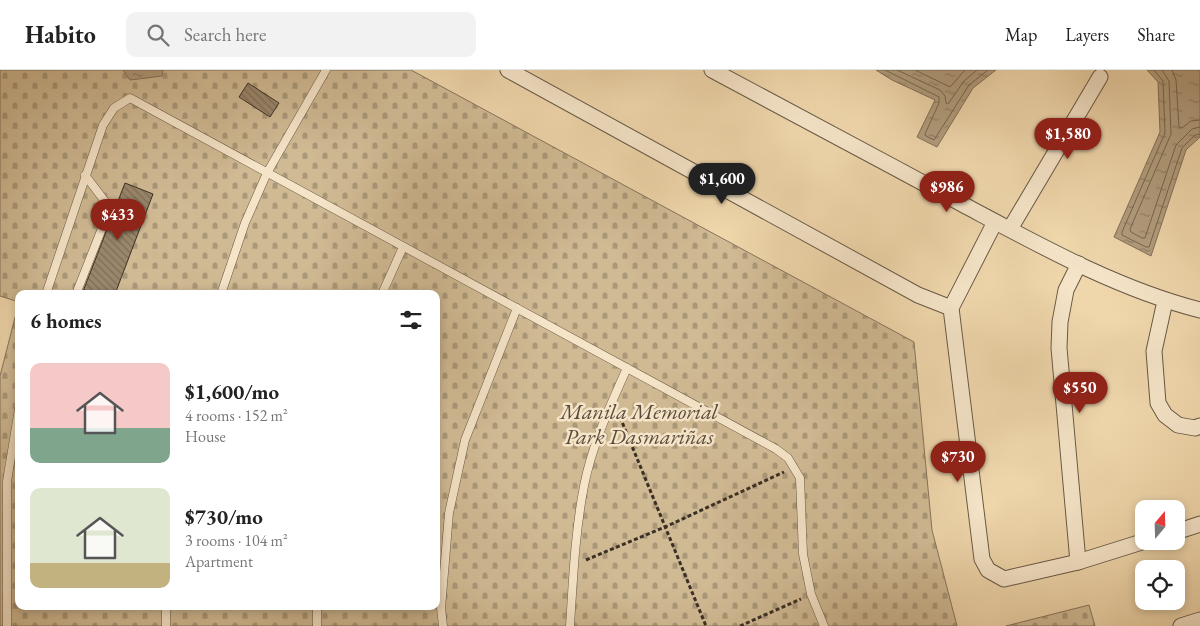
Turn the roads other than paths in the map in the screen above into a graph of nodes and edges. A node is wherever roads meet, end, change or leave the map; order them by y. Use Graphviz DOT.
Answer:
graph roads {
  1 [pos="326,70"];
  2 [pos="508,70"];
  3 [pos="712,70"];
  4 [pos="1100,77"];
  5 [pos="267,173"];
  6 [pos="86,175"];
  7 [pos="995,222"];
  8 [pos="1010,229"];
  9 [pos="403,247"];
  10 [pos="1079,264"];
  11 [pos="47,290"];
  12 [pos="78,290"];
  13 [pos="222,290"];
  14 [pos="384,290"];
  15 [pos="1165,301"];
  16 [pos="517,308"];
  17 [pos="951,308"];
  18 [pos="1200,310"];
  19 [pos="627,368"];
  20 [pos="1200,426"];
  21 [pos="15,433"];
  22 [pos="1200,524"];
  23 [pos="1185,529"];
  24 [pos="1135,544"];
  25 [pos="1078,562"];
  26 [pos="166,610"];
  27 [pos="317,610"];
  28 [pos="1200,620"];
  29 [pos="7,626"];
  30 [pos="166,626"];
  31 [pos="317,626"];
  32 [pos="443,626"];
  33 [pos="570,626"];
  34 [pos="824,626"];
  35 [pos="1180,626"];
  1 -- 5 [label="lane"];
  2 -- 17 [label="street"];
  3 -- 7 [label="street"];
  4 -- 8 [label="street"];
  5 -- 6 [label="lane"];
  5 -- 9 [label="lane"];
  5 -- 13 [label="lane"];
  6 -- 11 [label="lane"];
  6 -- 12 [label="lane"];
  7 -- 8 [label="street"];
  7 -- 17 [label="street"];
  8 -- 10 [label="street"];
  9 -- 14 [label="lane"];
  9 -- 16 [label="lane"];
  10 -- 15 [label="street"];
  10 -- 25 [label="street"];
  15 -- 18 [label="street"];
  15 -- 20 [label="street"];
  16 -- 19 [label="lane"];
  16 -- 32 [label="lane"];
  17 -- 25 [label="street"];
  19 -- 33 [label="lane"];
  19 -- 34 [label="lane"];
  21 -- 29 [label="lane"];
  22 -- 23 [label="street"];
  24 -- 25 [label="street"];
  26 -- 30 [label="lane"];
  27 -- 31 [label="lane"];
  28 -- 35 [label="street"];
}
